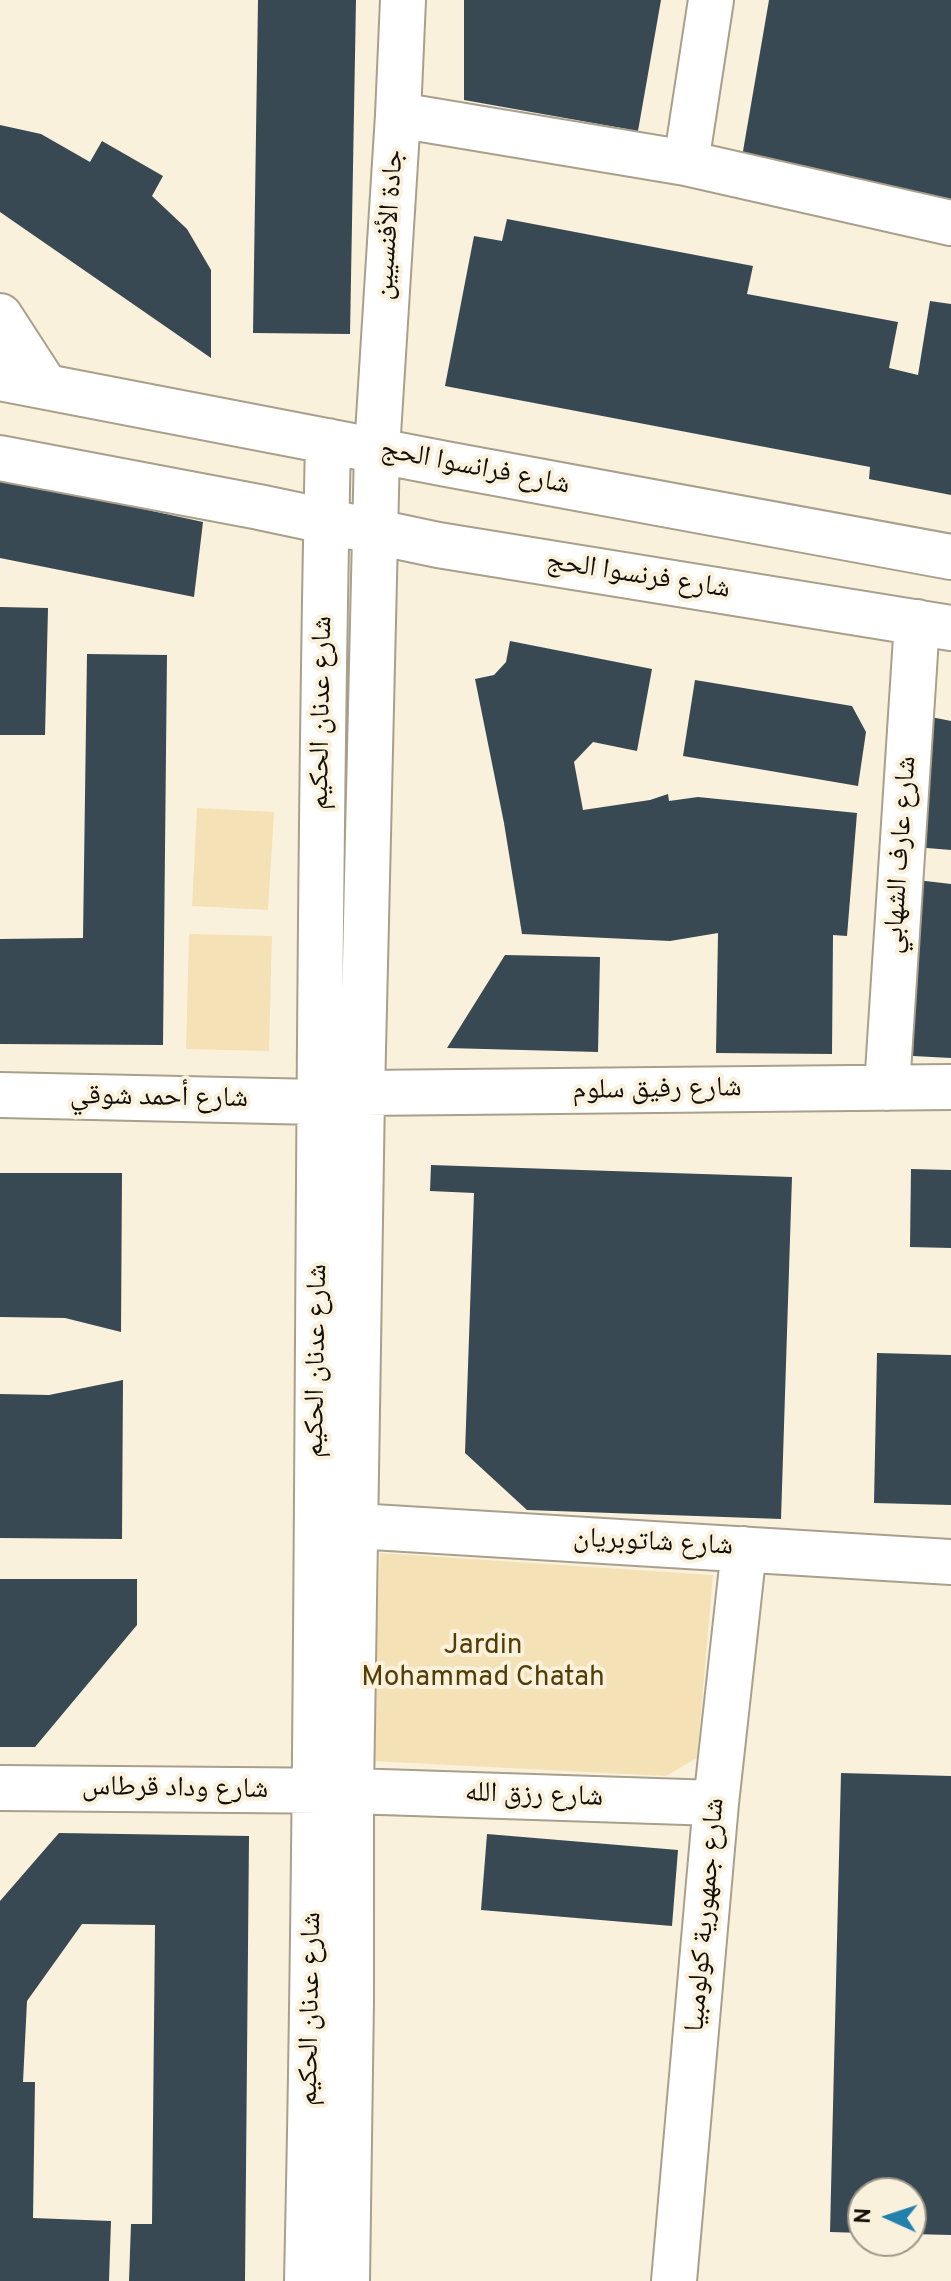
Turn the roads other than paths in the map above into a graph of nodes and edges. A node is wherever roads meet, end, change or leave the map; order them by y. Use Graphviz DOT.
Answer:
graph roads {
  1 [pos="403,0"];
  2 [pos="711,0"];
  3 [pos="398,115"];
  4 [pos="686,163"];
  5 [pos="951,223"];
  6 [pos="0,316"];
  7 [pos="0,378"];
  8 [pos="46,387"];
  9 [pos="328,441"];
  10 [pos="377,450"];
  11 [pos="0,458"];
  12 [pos="326,521"];
  13 [pos="376,531"];
  14 [pos="951,557"];
  15 [pos="934,625"];
  16 [pos="951,1087"];
  17 [pos="887,1088"];
  18 [pos="362,1093"];
  19 [pos="0,1095"];
  20 [pos="318,1102"];
  21 [pos="356,1526"];
  22 [pos="744,1549"];
  23 [pos="951,1562"];
  24 [pos="0,1788"];
  25 [pos="333,1791"];
  26 [pos="716,1803"];
  27 [pos="307,2281"];
  28 [pos="347,2281"];
  29 [pos="674,2281"];
  1 -- 3 [label="street, جادة الأفنسيين"];
  2 -- 4 [label="street"];
  3 -- 4 [label="street"];
  3 -- 10 [label="street, جادة الأفنسيين"];
  4 -- 5 [label="street"];
  6 -- 8 [label="street"];
  7 -- 8 [label="street, شارع فرانسوا الحج"];
  8 -- 9 [label="street, شارع فرانسوا الحج"];
  9 -- 10 [label="street, شارع فرانسوا الحج"];
  9 -- 12 [label="street, شارع عدنان الحكيم"];
  10 -- 13 [label="street, شارع عدنان الحكيم"];
  10 -- 14 [label="street, شارع فرانسوا الحج"];
  11 -- 12 [label="street"];
  12 -- 13 [label="street, شارع فرنسوا الحج"];
  12 -- 20 [label="street, شارع عدنان الحكيم"];
  13 -- 15 [label="street, شارع فرنسوا الحج"];
  13 -- 18 [label="street, شارع عدنان الحكيم"];
  15 -- 17 [label="street, شارع عارف الشهابي"];
  16 -- 17 [label="street, شارع رفيق سلوم"];
  17 -- 18 [label="street, شارع رفيق سلوم"];
  18 -- 21 [label="street, شارع عدنان الحكيم"];
  19 -- 20 [label="street, شارع أحمد شوقي"];
  20 -- 25 [label="street, شارع عدنان الحكيم"];
  21 -- 22 [label="street, شارع شاتوبريان"];
  21 -- 25 [label="street, شارع عدنان الحكيم"];
  22 -- 23 [label="street, شارع شاتوبريان"];
  22 -- 26 [label="street, شارع جمهورية كولومبيا"];
  24 -- 25 [label="street, شارع وداد قرطاس"];
  25 -- 26 [label="street, شارع رزق الله"];
  25 -- 27 [label="street, شارع عدنان الحكيم"];
  25 -- 28 [label="street, شارع عدنان الحكيم"];
  26 -- 29 [label="street, شارع جمهورية كولومبيا"];
}
